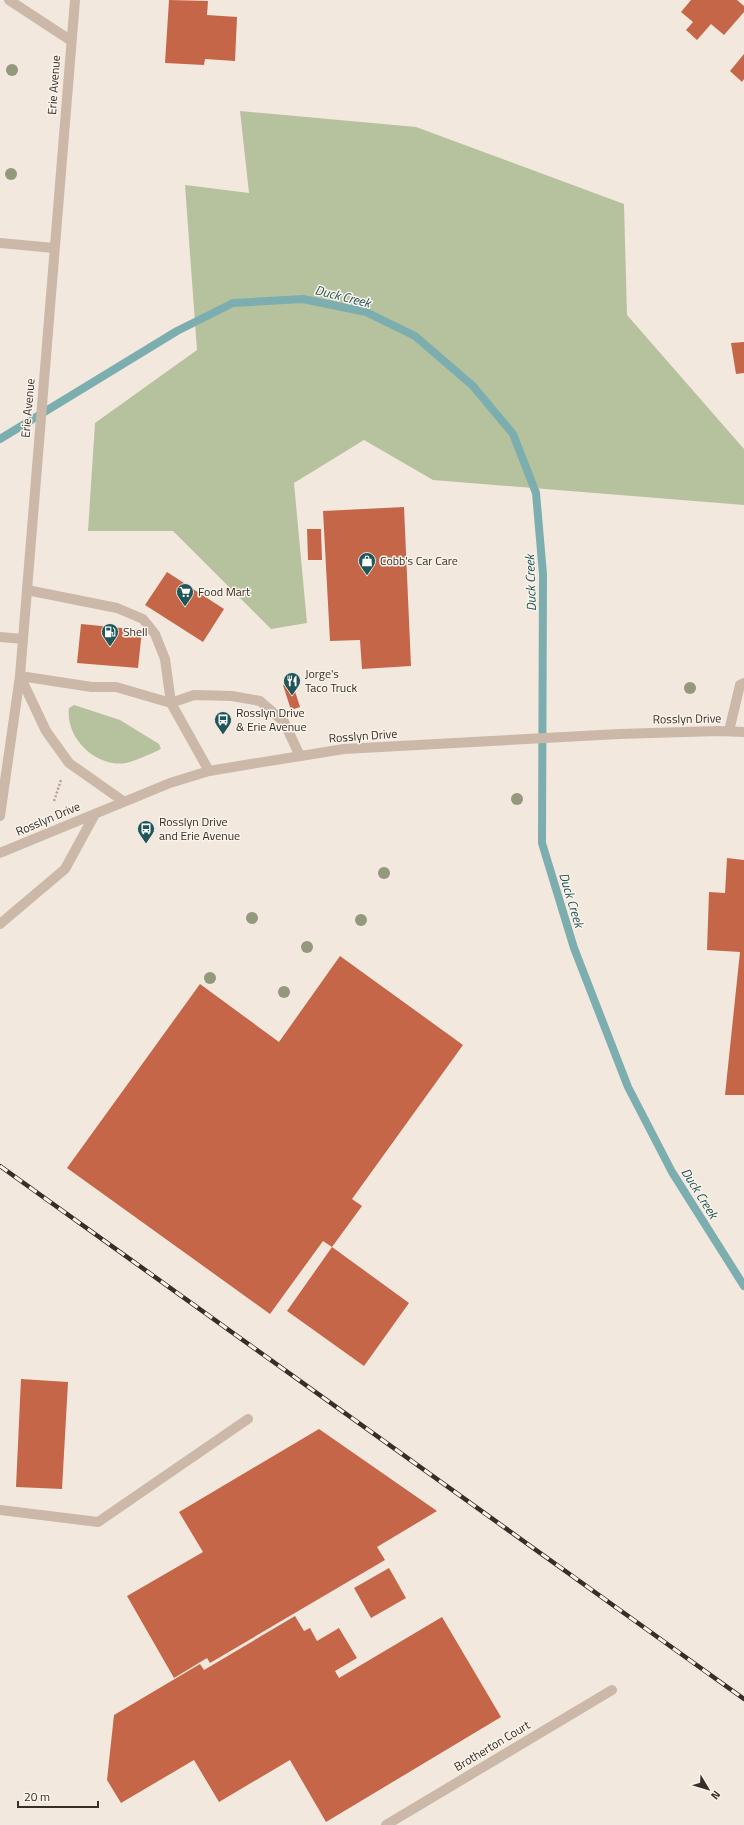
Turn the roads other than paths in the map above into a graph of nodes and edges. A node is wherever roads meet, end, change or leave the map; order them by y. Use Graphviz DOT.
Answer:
graph roads {
  1 [pos="10,0"];
  2 [pos="75,0"];
  3 [pos="70,40"];
  4 [pos="0,243"];
  5 [pos="54,248"];
  6 [pos="27,590"];
  7 [pos="0,637"];
  8 [pos="23,639"];
  9 [pos="20,676"];
  10 [pos="744,683"];
  11 [pos="171,703"];
  12 [pos="729,731"];
  13 [pos="744,732"];
  14 [pos="300,756"];
  15 [pos="209,771"];
  16 [pos="123,801"];
  17 [pos="95,814"];
  18 [pos="0,816"];
  19 [pos="0,853"];
  20 [pos="0,924"];
  21 [pos="248,1420"];
  22 [pos="0,1510"];
  23 [pos="612,1690"];
  24 [pos="386,1825"];
  1 -- 3 [label="street"];
  2 -- 3 [label="street, Erie Avenue"];
  3 -- 5 [label="street, Erie Avenue"];
  4 -- 5 [label="street"];
  5 -- 6 [label="street, Erie Avenue"];
  6 -- 8 [label="street, Erie Avenue"];
  6 -- 11 [label="street"];
  7 -- 8 [label="street"];
  8 -- 9 [label="street, Erie Avenue"];
  9 -- 11 [label="street"];
  9 -- 16 [label="street"];
  9 -- 18 [label="street, Erie Avenue"];
  10 -- 12 [label="street"];
  11 -- 14 [label="street"];
  11 -- 15 [label="street"];
  12 -- 13 [label="street, Rosslyn Drive"];
  12 -- 14 [label="street, Rosslyn Drive"];
  14 -- 15 [label="street, Rosslyn Drive"];
  15 -- 16 [label="street, Rosslyn Drive"];
  16 -- 17 [label="street, Rosslyn Drive"];
  17 -- 19 [label="street, Rosslyn Drive"];
  17 -- 20 [label="street"];
  21 -- 22 [label="street"];
  23 -- 24 [label="street, Brotherton Court"];
}
